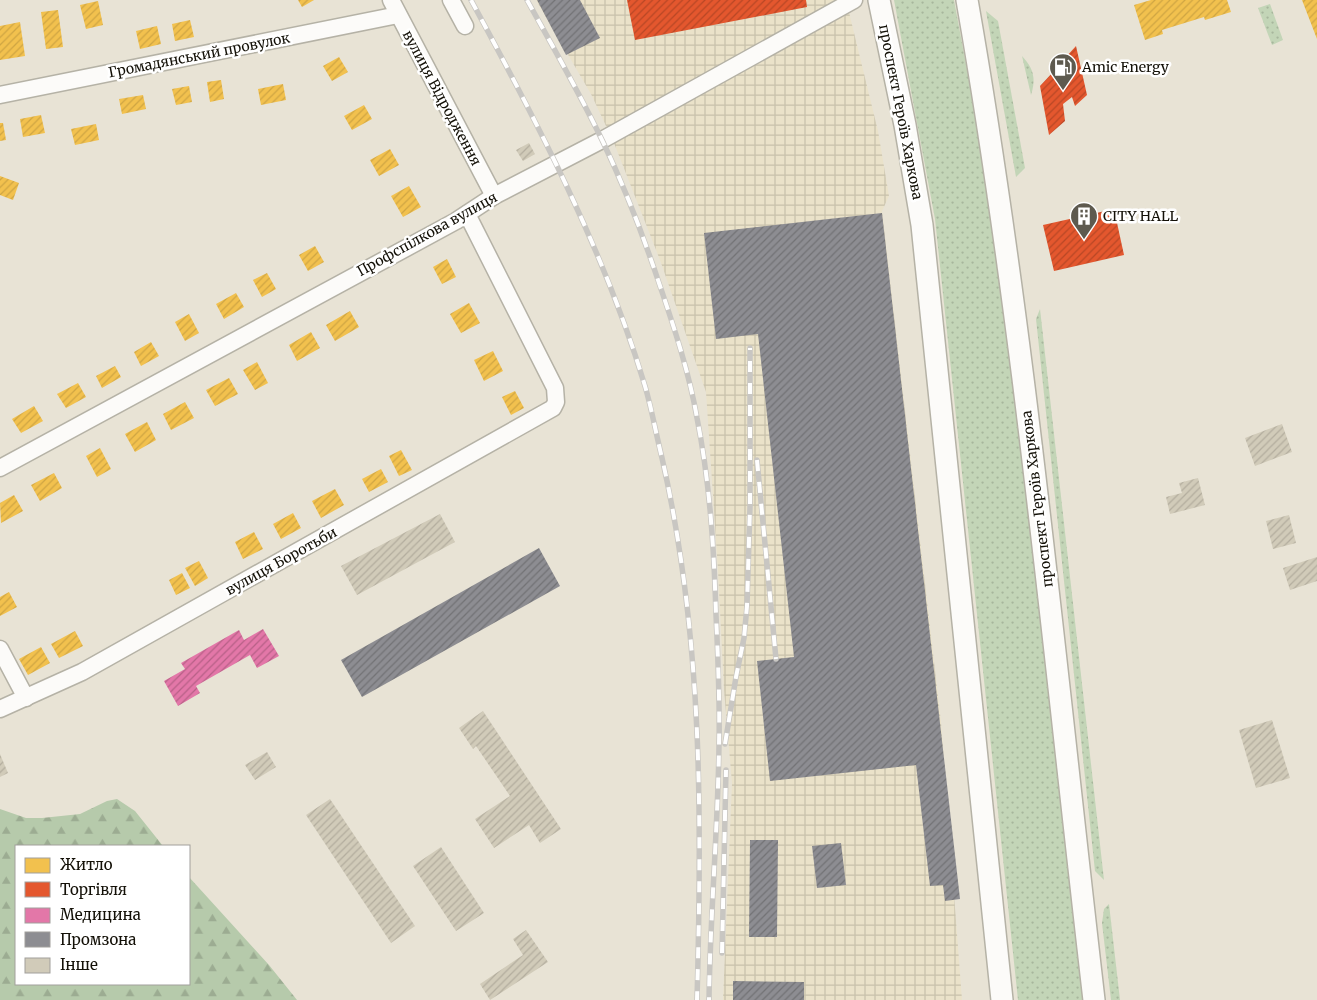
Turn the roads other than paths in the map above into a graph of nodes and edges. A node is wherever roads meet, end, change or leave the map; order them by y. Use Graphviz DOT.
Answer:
graph roads {
  1 [pos="391,0"];
  2 [pos="451,0"];
  3 [pos="854,0"];
  4 [pos="879,0"];
  5 [pos="967,0"];
  6 [pos="398,15"];
  7 [pos="465,26"];
  8 [pos="0,95"];
  9 [pos="494,196"];
  10 [pos="467,214"];
  11 [pos="0,468"];
  12 [pos="0,648"];
  13 [pos="26,698"];
  14 [pos="0,709"];
  15 [pos="1002,1000"];
  16 [pos="1094,1000"];
  1 -- 6 [label="street, вулиця Відродження"];
  2 -- 7 [label="street"];
  3 -- 9 [label="street, Профспілкова вулиця"];
  4 -- 15 [label="main road, проспект Героїв Харкова"];
  5 -- 16 [label="main road, проспект Героїв Харкова"];
  6 -- 8 [label="street, Громадянський провулок"];
  6 -- 9 [label="street, вулиця Відродження"];
  9 -- 10 [label="street, Профспілкова вулиця"];
  10 -- 11 [label="street, Профспілкова вулиця"];
  10 -- 13 [label="street, вулиця Боротьби"];
  12 -- 13 [label="street"];
  13 -- 14 [label="street, вулиця Боротьби"];
}
